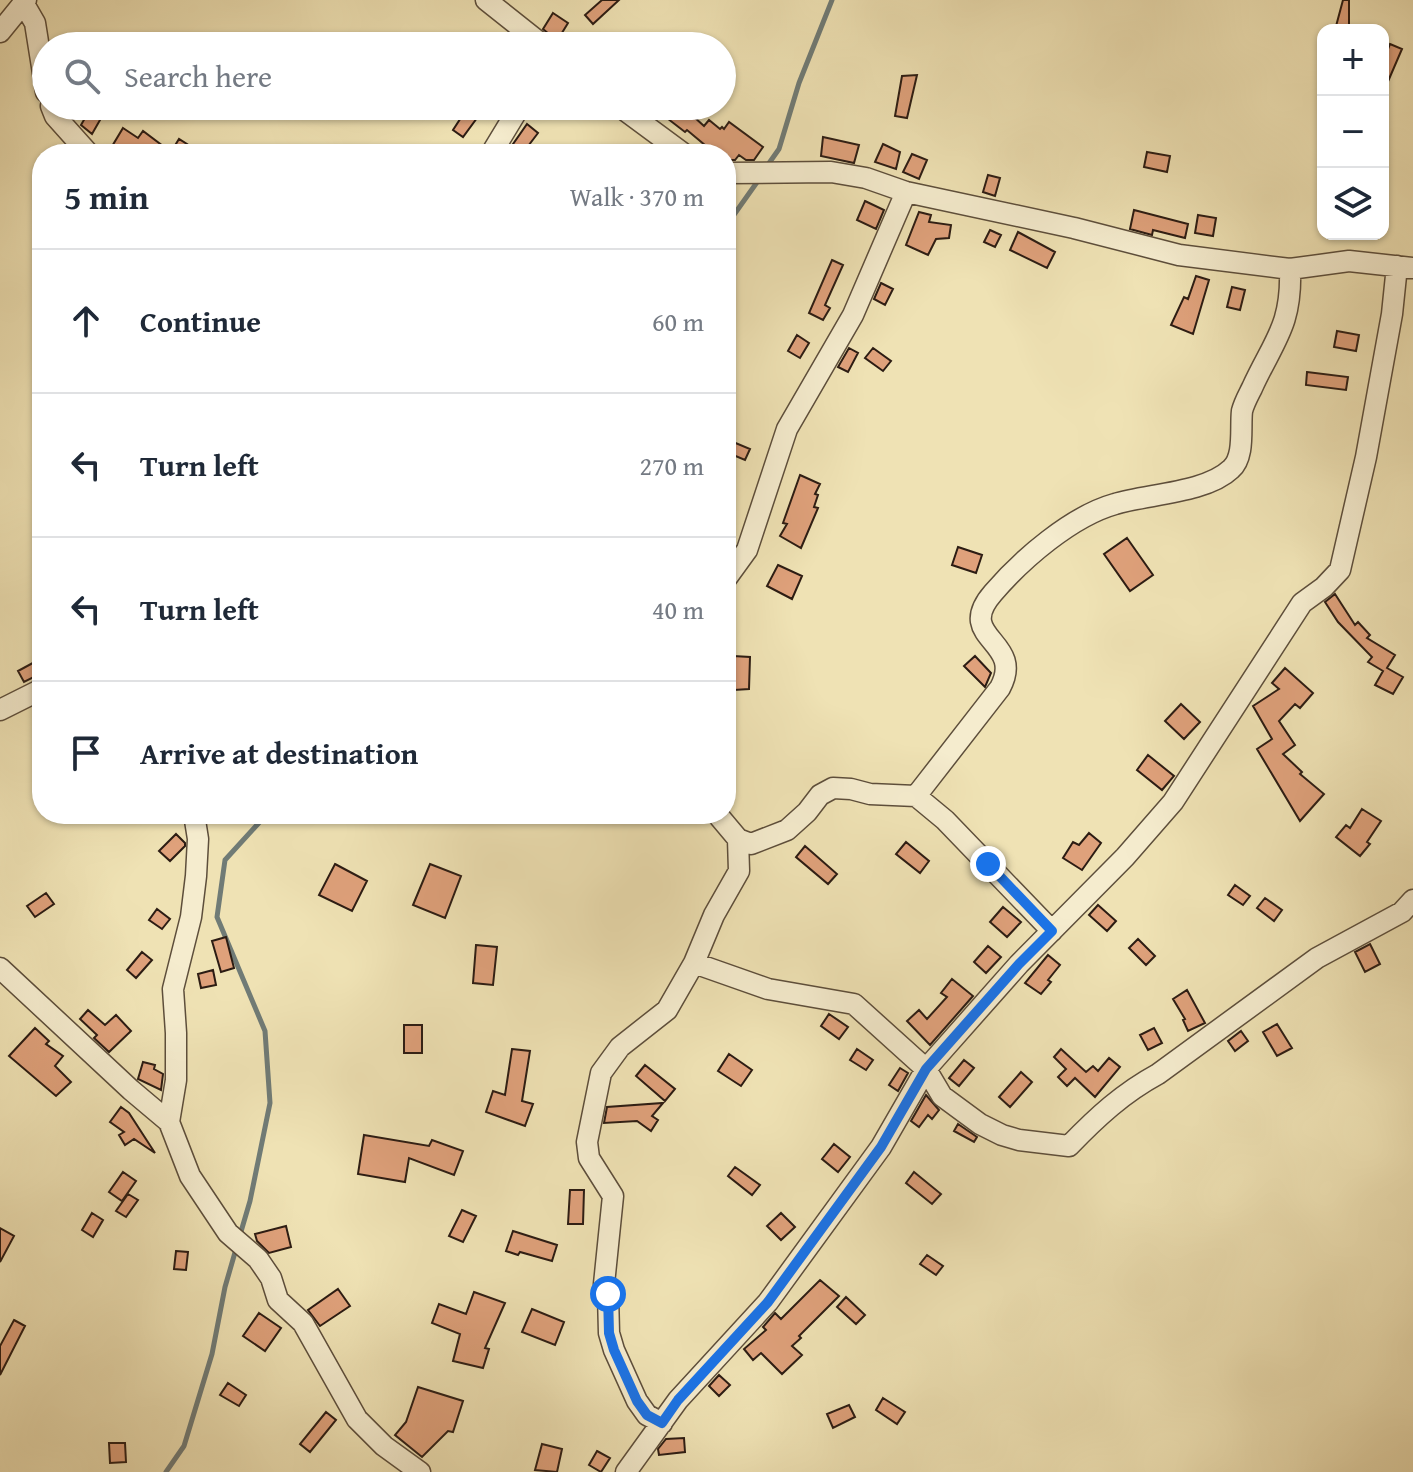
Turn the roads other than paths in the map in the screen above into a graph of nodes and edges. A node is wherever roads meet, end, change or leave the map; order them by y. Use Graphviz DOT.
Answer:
graph roads {
  1 [pos="486,0"];
  2 [pos="25,2"];
  3 [pos="0,32"];
  4 [pos="36,32"];
  5 [pos="526,32"];
  6 [pos="59,120"];
  7 [pos="512,120"];
  8 [pos="638,120"];
  9 [pos="80,144"];
  10 [pos="497,144"];
  11 [pos="670,144"];
  12 [pos="736,173"];
  13 [pos="906,192"];
  14 [pos="1405,267"];
  15 [pos="1290,269"];
  16 [pos="736,565"];
  17 [pos="32,694"];
  18 [pos="0,710"];
  19 [pos="916,796"];
  20 [pos="196,824"];
  21 [pos="725,824"];
  22 [pos="738,839"];
  23 [pos="1413,900"];
  24 [pos="1052,931"];
  25 [pos="694,963"];
  26 [pos="0,968"];
  27 [pos="926,1069"];
  28 [pos="169,1122"];
  29 [pos="662,1423"];
  30 [pos="420,1472"];
  31 [pos="626,1472"];
  1 -- 5 [label="street"];
  2 -- 3 [label="street"];
  2 -- 4 [label="street"];
  6 -- 9 [label="street"];
  7 -- 10 [label="street"];
  8 -- 11 [label="street"];
  12 -- 13 [label="street"];
  13 -- 15 [label="street"];
  13 -- 16 [label="street"];
  14 -- 15 [label="street"];
  14 -- 24 [label="street"];
  15 -- 19 [label="street"];
  17 -- 18 [label="street"];
  19 -- 22 [label="street"];
  19 -- 24 [label="street"];
  20 -- 28 [label="street"];
  21 -- 22 [label="street"];
  22 -- 25 [label="street"];
  23 -- 27 [label="street"];
  24 -- 27 [label="street"];
  25 -- 27 [label="street"];
  25 -- 29 [label="street"];
  26 -- 28 [label="street"];
  27 -- 29 [label="street"];
  28 -- 30 [label="street"];
  29 -- 31 [label="street"];
}
